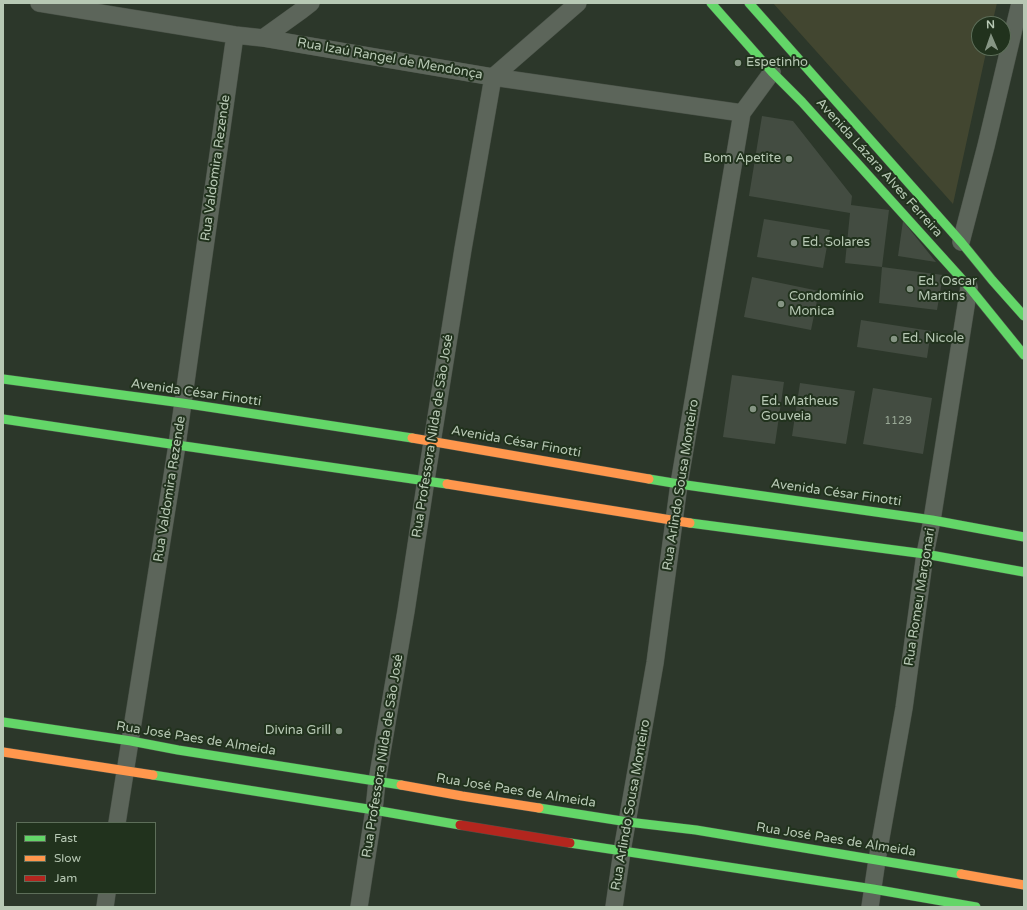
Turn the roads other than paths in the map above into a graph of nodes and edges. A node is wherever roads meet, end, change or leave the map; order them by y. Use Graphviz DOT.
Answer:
graph roads {
  1 [pos="39,3"];
  2 [pos="310,3"];
  3 [pos="578,3"];
  4 [pos="711,3"];
  5 [pos="749,3"];
  6 [pos="1020,3"];
  7 [pos="235,35"];
  8 [pos="263,38"];
  9 [pos="772,72"];
  10 [pos="493,77"];
  11 [pos="742,113"];
  12 [pos="962,242"];
  13 [pos="969,287"];
  14 [pos="1024,316"];
  15 [pos="1024,355"];
  16 [pos="3,379"];
  17 [pos="182,403"];
  18 [pos="3,419"];
  19 [pos="432,441"];
  20 [pos="177,445"];
  21 [pos="426,480"];
  22 [pos="679,484"];
  23 [pos="932,520"];
  24 [pos="674,521"];
  25 [pos="1024,537"];
  26 [pos="925,554"];
  27 [pos="1024,572"];
  28 [pos="3,722"];
  29 [pos="131,741"];
  30 [pos="3,752"];
  31 [pos="125,771"];
  32 [pos="377,781"];
  33 [pos="374,810"];
  34 [pos="117,822"];
  35 [pos="628,822"];
  36 [pos="622,851"];
  37 [pos="877,860"];
  38 [pos="1024,885"];
  39 [pos="872,889"];
  40 [pos="107,894"];
  41 [pos="105,907"];
  42 [pos="359,907"];
  43 [pos="614,907"];
  44 [pos="870,907"];
  45 [pos="976,907"];
  1 -- 7 [label="street, Rua Izaú Rangel de Mendonça"];
  2 -- 8 [label="street"];
  3 -- 10 [label="street"];
  4 -- 9 [label="main road, Avenida Lázara Alves Ferreira"];
  5 -- 12 [label="main road, Avenida Lázara Alves Ferreira"];
  6 -- 12 [label="street"];
  7 -- 8 [label="street, Rua Izaú Rangel de Mendonça"];
  7 -- 17 [label="street, Rua Valdomira Rezende"];
  8 -- 10 [label="street, Rua Izaú Rangel de Mendonça"];
  9 -- 11 [label="street, Rua Arlindo Sousa Monteiro"];
  9 -- 13 [label="main road, Avenida Lázara Alves Ferreira"];
  10 -- 11 [label="street, Rua Izaú Rangel de Mendonça"];
  10 -- 19 [label="street, Rua Professora Nilda de São José"];
  11 -- 22 [label="street, Rua Arlindo Sousa Monteiro"];
  12 -- 14 [label="main road, Avenida Lázara Alves Ferreira"];
  13 -- 15 [label="main road, Avenida Lázara Alves Ferreira"];
  13 -- 23 [label="street, Rua Romeu Margonari"];
  16 -- 17 [label="main road, Avenida César Finotti"];
  17 -- 19 [label="main road, Avenida César Finotti"];
  17 -- 20 [label="street, Rua Valdomira Rezende"];
  18 -- 20 [label="main road"];
  19 -- 21 [label="street, Rua Professora Nilda de São José"];
  19 -- 22 [label="main road, Avenida César Finotti"];
  20 -- 21 [label="main road"];
  20 -- 29 [label="street, Rua Valdomira Rezende"];
  21 -- 24 [label="main road"];
  21 -- 32 [label="street, Rua Professora Nilda de São José"];
  22 -- 23 [label="main road, Avenida César Finotti"];
  22 -- 24 [label="street, Rua Arlindo Sousa Monteiro"];
  23 -- 25 [label="main road, Avenida César Finotti"];
  23 -- 26 [label="street, Rua Romeu Margonari"];
  24 -- 26 [label="main road"];
  24 -- 35 [label="street, Rua Arlindo Sousa Monteiro"];
  26 -- 27 [label="main road"];
  26 -- 37 [label="street, Rua Romeu Margonari"];
  28 -- 29 [label="main road, Rua José Paes de Almeida"];
  29 -- 31 [label="street, Rua Valdomira Rezende"];
  29 -- 32 [label="main road, Rua José Paes de Almeida"];
  30 -- 31 [label="main road"];
  31 -- 33 [label="main road"];
  31 -- 34 [label="street, Rua Valdomira Rezende"];
  32 -- 33 [label="street, Rua Professora Nilda de São José"];
  32 -- 35 [label="main road, Rua José Paes de Almeida"];
  33 -- 36 [label="main road"];
  33 -- 42 [label="street, Rua Professora Nilda de São José"];
  35 -- 36 [label="street, Rua Arlindo Sousa Monteiro"];
  35 -- 37 [label="main road, Rua José Paes de Almeida"];
  36 -- 39 [label="main road"];
  36 -- 43 [label="street, Rua Arlindo Sousa Monteiro"];
  37 -- 38 [label="main road, Rua José Paes de Almeida"];
  37 -- 39 [label="street, Rua Romeu Margonari"];
  39 -- 44 [label="street, Rua Romeu Margonari"];
  39 -- 45 [label="main road"];
  40 -- 41 [label="street"];
}
